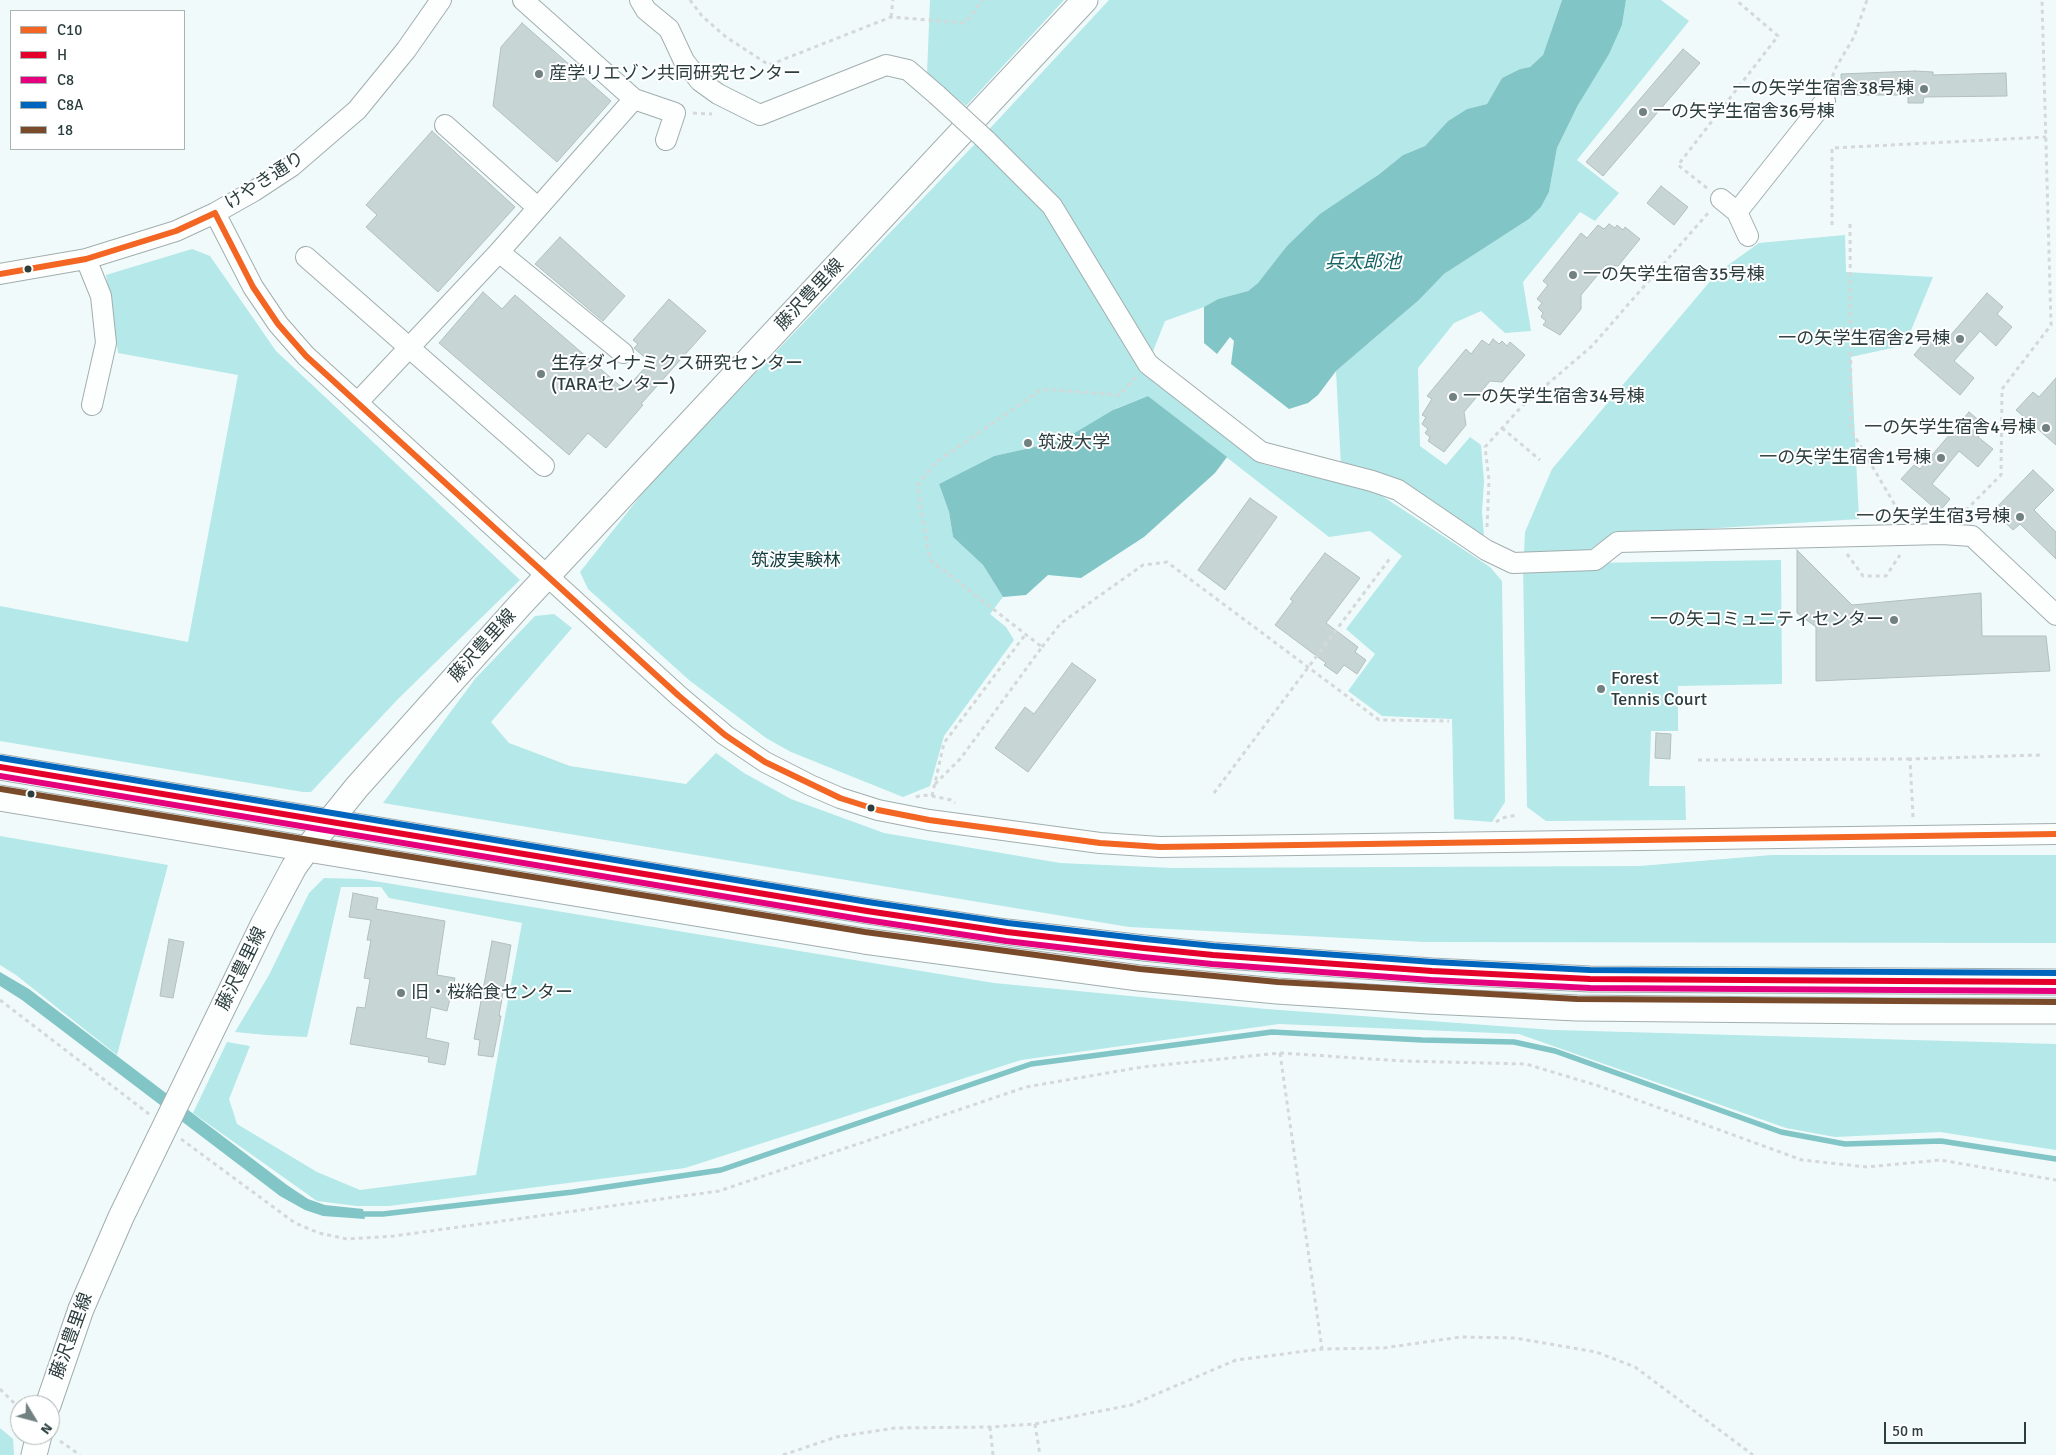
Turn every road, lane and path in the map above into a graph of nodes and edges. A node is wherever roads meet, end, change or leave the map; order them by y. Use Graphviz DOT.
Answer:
graph roads {
  1 [pos="441,0"];
  2 [pos="523,0"];
  3 [pos="640,0"];
  4 [pos="690,0"];
  5 [pos="893,0"];
  6 [pos="983,0"];
  7 [pos="1085,0"];
  8 [pos="1736,0"];
  9 [pos="1867,0"];
  10 [pos="2042,0"];
  11 [pos="892,18"];
  12 [pos="634,99"];
  13 [pos="1825,101"];
  14 [pos="445,125"];
  15 [pos="2046,137"];
  16 [pos="666,140"];
  17 [pos="1721,199"];
  18 [pos="537,206"];
  19 [pos="1736,212"];
  20 [pos="215,213"];
  21 [pos="1850,224"];
  22 [pos="1832,225"];
  23 [pos="1748,236"];
  24 [pos="499,252"];
  25 [pos="306,257"];
  26 [pos="86,259"];
  27 [pos="0,274"];
  28 [pos="409,347"];
  29 [pos="623,354"];
  30 [pos="1148,364"];
  31 [pos="357,402"];
  32 [pos="92,405"];
  33 [pos="1502,428"];
  34 [pos="1540,460"];
  35 [pos="544,466"];
  36 [pos="1942,534"];
  37 [pos="1913,535"];
  38 [pos="1835,538"];
  39 [pos="1486,550"];
  40 [pos="1391,557"];
  41 [pos="547,576"];
  42 [pos="2056,614"];
  43 [pos="1025,635"];
  44 [pos="1042,648"];
  45 [pos="1308,667"];
  46 [pos="1449,721"];
  47 [pos="2040,755"];
  48 [pos="1910,759"];
  49 [pos="1698,760"];
  50 [pos="0,767"];
  51 [pos="935,784"];
  52 [pos="1214,793"];
  53 [pos="932,796"];
  54 [pos="0,798"];
  55 [pos="908,799"];
  56 [pos="958,805"];
  57 [pos="1517,815"];
  58 [pos="929,820"];
  59 [pos="327,822"];
  60 [pos="1495,823"];
  61 [pos="2056,834"];
  62 [pos="1915,835"];
  63 [pos="307,849"];
  64 [pos="2056,982"];
  65 [pos="0,1000"];
  66 [pos="2056,1011"];
  67 [pos="1280,1053"];
  68 [pos="172,1113"];
  69 [pos="2056,1180"];
  70 [pos="1322,1349"];
  71 [pos="0,1389"];
  72 [pos="51,1395"];
  73 [pos="10,1399"];
  74 [pos="1035,1424"];
  75 [pos="990,1427"];
  76 [pos="60,1444"];
  77 [pos="42,1445"];
  78 [pos="34,1455"];
  79 [pos="80,1455"];
  80 [pos="783,1455"];
  81 [pos="993,1455"];
  82 [pos="1040,1455"];
  83 [pos="1753,1455"];
  1 -- 20 [label="street, けやき通り"];
  2 -- 12 [label="street"];
  3 -- 30 [label="street, bridge"];
  4 -- 11 [label="path"];
  5 -- 11 [label="path"];
  6 -- 11 [label="path"];
  7 -- 41 [label="main road, 藤沢豊里線"];
  8 -- 17 [label="path"];
  9 -- 13 [label="path"];
  10 -- 15 [label="path"];
  12 -- 16 [label="street"];
  12 -- 18 [label="street"];
  13 -- 19 [label="street"];
  14 -- 18 [label="street"];
  15 -- 22 [label="path"];
  15 -- 36 [label="path"];
  17 -- 19 [label="street"];
  17 -- 33 [label="path"];
  18 -- 24 [label="street"];
  19 -- 23 [label="street"];
  20 -- 26 [label="street, けやき通り"];
  20 -- 31 [label="street"];
  21 -- 37 [label="path"];
  24 -- 28 [label="street"];
  24 -- 29 [label="street"];
  25 -- 28 [label="street"];
  26 -- 27 [label="street, けやき通り"];
  26 -- 32 [label="street"];
  28 -- 31 [label="street"];
  28 -- 35 [label="street"];
  30 -- 39 [label="street"];
  30 -- 43 [label="path"];
  31 -- 41 [label="street"];
  33 -- 34 [label="path"];
  33 -- 39 [label="path"];
  36 -- 37 [label="street"];
  36 -- 42 [label="street"];
  37 -- 38 [label="street"];
  37 -- 38 [label="path"];
  38 -- 39 [label="street"];
  40 -- 45 [label="path"];
  41 -- 58 [label="street"];
  41 -- 59 [label="main road, 藤沢豊里線"];
  43 -- 44 [label="path"];
  43 -- 51 [label="path"];
  44 -- 45 [label="path"];
  44 -- 51 [label="path"];
  45 -- 46 [label="path"];
  45 -- 52 [label="path"];
  47 -- 48 [label="path"];
  48 -- 49 [label="path"];
  48 -- 62 [label="path"];
  50 -- 59 [label="main road"];
  51 -- 53 [label="path"];
  53 -- 55 [label="path"];
  53 -- 56 [label="path"];
  53 -- 58 [label="path"];
  54 -- 63 [label="main road"];
  57 -- 60 [label="path"];
  58 -- 62 [label="street"];
  59 -- 63 [label="main road, 藤沢豊里線"];
  59 -- 64 [label="main road"];
  61 -- 62 [label="street"];
  63 -- 66 [label="main road"];
  63 -- 68 [label="main road, 藤沢豊里線"];
  65 -- 68 [label="path"];
  67 -- 68 [label="path"];
  67 -- 69 [label="path"];
  67 -- 70 [label="path"];
  68 -- 72 [label="main road, 藤沢豊里線"];
  70 -- 74 [label="path"];
  70 -- 83 [label="path"];
  71 -- 73 [label="path"];
  74 -- 75 [label="path"];
  74 -- 82 [label="path"];
  75 -- 80 [label="path"];
  75 -- 81 [label="path"];
  76 -- 79 [label="path"];
  77 -- 78 [label="main road"];
}
